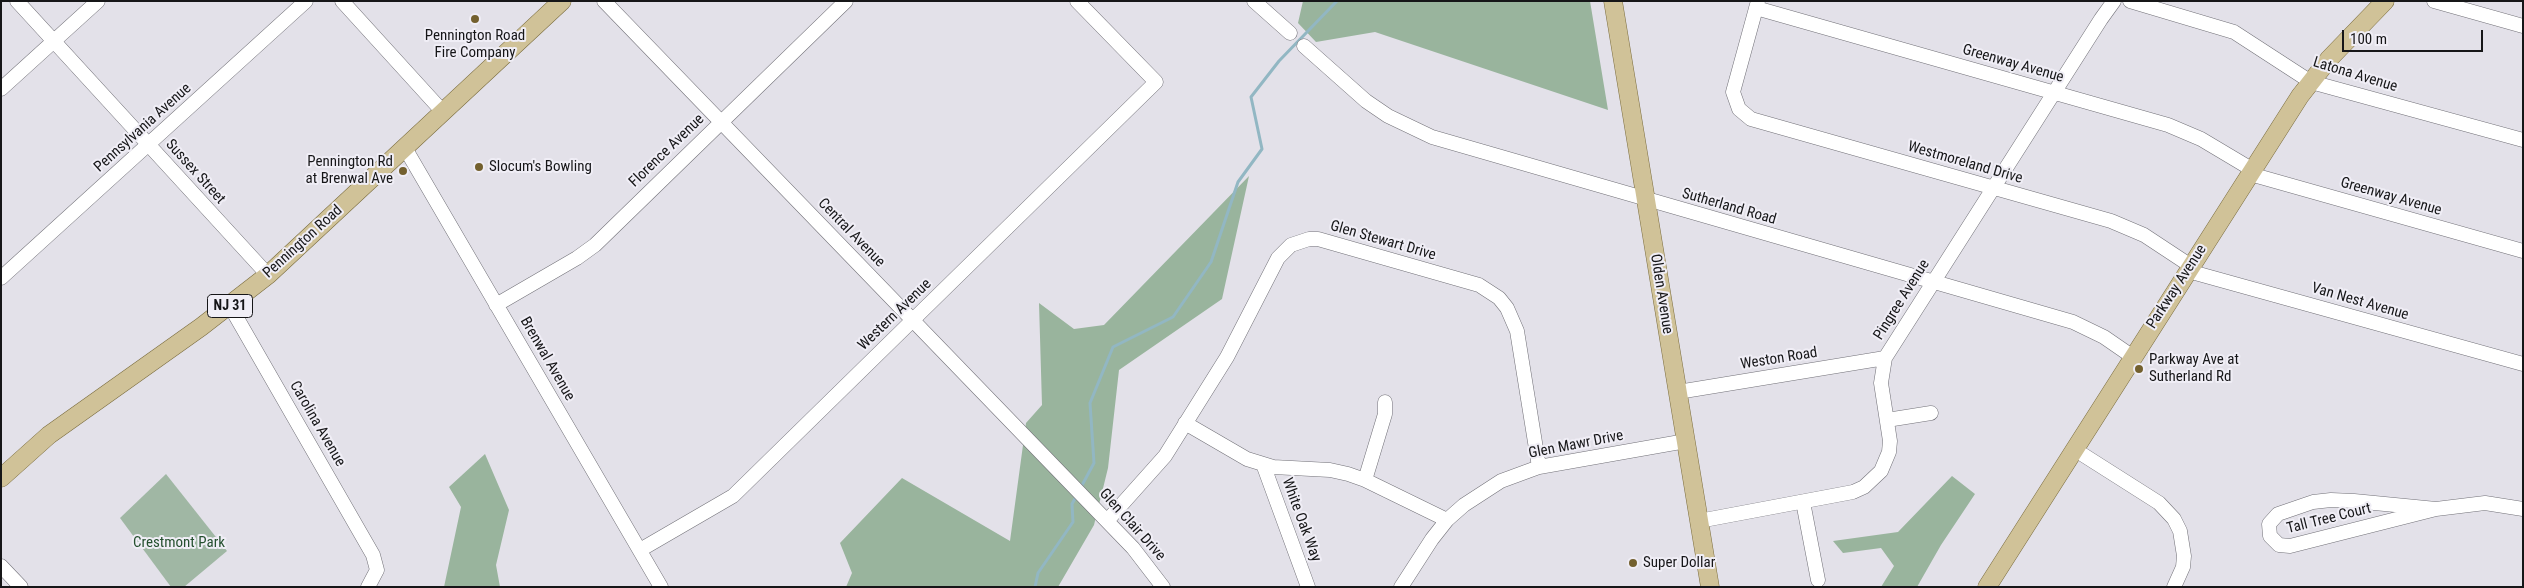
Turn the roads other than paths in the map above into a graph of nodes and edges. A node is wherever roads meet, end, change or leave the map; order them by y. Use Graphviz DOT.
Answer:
graph roads {
  1 [pos="17,1"];
  2 [pos="98,1"];
  3 [pos="306,1"];
  4 [pos="342,1"];
  5 [pos="562,1"];
  6 [pos="604,1"];
  7 [pos="846,1"];
  8 [pos="1077,1"];
  9 [pos="1254,1"];
  10 [pos="1613,1"];
  11 [pos="2114,1"];
  12 [pos="2130,1"];
  13 [pos="2385,1"];
  14 [pos="2434,1"];
  15 [pos="1757,4"];
  16 [pos="2523,26"];
  17 [pos="1290,34"];
  18 [pos="54,41"];
  19 [pos="1304,46"];
  20 [pos="2311,82"];
  21 [pos="1,89"];
  22 [pos="2054,92"];
  23 [pos="442,112"];
  24 [pos="721,122"];
  25 [pos="2523,140"];
  26 [pos="149,145"];
  27 [pos="405,148"];
  28 [pos="2251,172"];
  29 [pos="1993,187"];
  30 [pos="1646,199"];
  31 [pos="2523,251"];
  32 [pos="2190,268"];
  33 [pos="268,275"];
  34 [pos="1,278"];
  35 [pos="1932,283"];
  36 [pos="496,305"];
  37 [pos="230,306"];
  38 [pos="913,320"];
  39 [pos="2133,357"];
  40 [pos="1885,358"];
  41 [pos="2523,364"];
  42 [pos="1678,392"];
  43 [pos="1385,402"];
  44 [pos="1931,413"];
  45 [pos="1887,420"];
  46 [pos="1186,423"];
  47 [pos="1686,441"];
  48 [pos="2074,449"];
  49 [pos="1263,464"];
  50 [pos="1539,467"];
  51 [pos="1,478"];
  52 [pos="1365,480"];
  53 [pos="1078,490"];
  54 [pos="1803,502"];
  55 [pos="2436,509"];
  56 [pos="2523,509"];
  57 [pos="1448,520"];
  58 [pos="1107,521"];
  59 [pos="1699,521"];
  60 [pos="640,550"];
  61 [pos="1,566"];
  62 [pos="1818,580"];
  63 [pos="21,587"];
  64 [pos="368,587"];
  65 [pos="661,587"];
  66 [pos="1163,587"];
  67 [pos="1308,587"];
  68 [pos="1401,587"];
  69 [pos="1710,587"];
  70 [pos="1987,587"];
  71 [pos="2174,587"];
  1 -- 18 [label="street, Sussex Street"];
  2 -- 18 [label="street"];
  3 -- 26 [label="street, Pennsylvania Avenue"];
  4 -- 23 [label="street"];
  5 -- 23 [label="main road, Pennington Road / NJ 31"];
  6 -- 24 [label="street, Central Avenue"];
  7 -- 24 [label="street, Florence Avenue"];
  8 -- 38 [label="street, Western Avenue"];
  9 -- 17 [label="street"];
  10 -- 30 [label="main road, Olden Avenue"];
  11 -- 22 [label="street, Pingree Avenue"];
  12 -- 20 [label="street, Latona Avenue"];
  13 -- 20 [label="main road, Parkway Avenue"];
  14 -- 16 [label="street"];
  15 -- 22 [label="street, Greenway Avenue"];
  15 -- 29 [label="street, Westmoreland Drive"];
  18 -- 21 [label="street"];
  18 -- 26 [label="street, Sussex Street"];
  19 -- 30 [label="street, Sutherland Road"];
  20 -- 25 [label="street, Latona Avenue"];
  20 -- 28 [label="main road, Parkway Avenue"];
  22 -- 28 [label="street, Greenway Avenue"];
  22 -- 29 [label="street, Pingree Avenue"];
  23 -- 27 [label="main road, Pennington Road / NJ 31"];
  24 -- 36 [label="street, Florence Avenue"];
  24 -- 38 [label="street, Central Avenue"];
  26 -- 33 [label="street, Sussex Street"];
  26 -- 34 [label="street, Pennsylvania Avenue"];
  27 -- 33 [label="main road, Pennington Road / NJ 31"];
  27 -- 36 [label="street, Brenwal Avenue"];
  28 -- 31 [label="street, Greenway Avenue"];
  28 -- 32 [label="main road, Parkway Avenue"];
  29 -- 32 [label="street, Westmoreland Drive"];
  29 -- 35 [label="street, Pingree Avenue"];
  30 -- 35 [label="street, Sutherland Road"];
  30 -- 42 [label="main road, Olden Avenue"];
  32 -- 39 [label="main road, Parkway Avenue"];
  32 -- 41 [label="street, Van Nest Avenue"];
  33 -- 37 [label="main road, Pennington Road / NJ 31"];
  35 -- 39 [label="street, Sutherland Road"];
  35 -- 40 [label="street, Pingree Avenue"];
  36 -- 60 [label="street, Brenwal Avenue"];
  37 -- 51 [label="main road, Pennington Road / NJ 31"];
  37 -- 64 [label="street, Carolina Avenue"];
  38 -- 53 [label="street, Central Avenue"];
  38 -- 60 [label="street, Western Avenue"];
  39 -- 48 [label="main road, Parkway Avenue"];
  40 -- 42 [label="street, Weston Road"];
  40 -- 45 [label="street, Pingree Avenue"];
  42 -- 47 [label="main road, Olden Avenue"];
  43 -- 52 [label="street"];
  44 -- 45 [label="street"];
  45 -- 54 [label="street, Pingree Avenue"];
  46 -- 49 [label="street"];
  46 -- 50 [label="street, Glen Stewart Drive"];
  46 -- 58 [label="street, Glen Stewart Drive"];
  47 -- 50 [label="street, Glen Mawr Drive"];
  47 -- 59 [label="main road, Olden Avenue"];
  48 -- 70 [label="main road, Parkway Avenue"];
  48 -- 71 [label="street"];
  49 -- 52 [label="street"];
  49 -- 67 [label="street, White Oak Way"];
  50 -- 57 [label="street, Glen Mawr Drive"];
  52 -- 57 [label="street"];
  53 -- 58 [label="street, Glen Clair Drive"];
  54 -- 59 [label="street, Pingree Avenue"];
  54 -- 62 [label="street"];
  55 -- 55 [label="street, Tall Tree Court"];
  55 -- 56 [label="street, Tall Tree Court"];
  57 -- 68 [label="street, Glen Mawr Drive"];
  58 -- 66 [label="street, Glen Clair Drive"];
  59 -- 69 [label="main road, Olden Avenue"];
  60 -- 65 [label="street, Brenwal Avenue"];
  61 -- 63 [label="street"];
}
